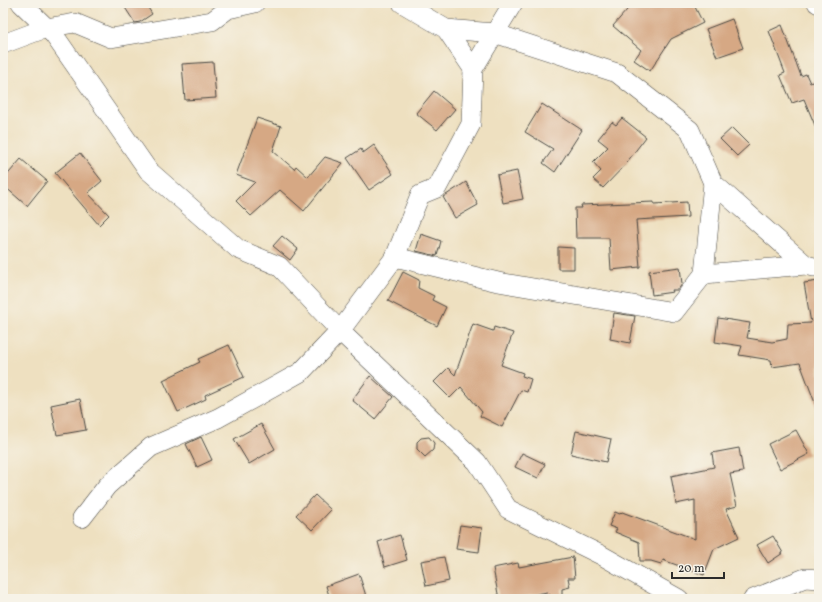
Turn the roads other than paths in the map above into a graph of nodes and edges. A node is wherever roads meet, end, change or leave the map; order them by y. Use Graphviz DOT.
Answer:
graph roads {
  1 [pos="21,3"];
  2 [pos="255,3"];
  3 [pos="402,3"];
  4 [pos="513,3"];
  5 [pos="46,28"];
  6 [pos="446,29"];
  7 [pos="494,33"];
  8 [pos="3,44"];
  9 [pos="473,70"];
  10 [pos="713,182"];
  11 [pos="395,257"];
  12 [pos="813,266"];
  13 [pos="704,274"];
  14 [pos="340,331"];
  15 [pos="82,518"];
  16 [pos="819,579"];
  17 [pos="679,599"];
  18 [pos="753,599"];
  1 -- 5 [label="street"];
  2 -- 5 [label="street"];
  3 -- 6 [label="street"];
  4 -- 7 [label="street"];
  5 -- 8 [label="street"];
  5 -- 14 [label="street"];
  6 -- 7 [label="street"];
  6 -- 9 [label="street"];
  7 -- 9 [label="street"];
  7 -- 10 [label="street"];
  9 -- 11 [label="street"];
  10 -- 12 [label="street"];
  10 -- 13 [label="street"];
  11 -- 13 [label="street"];
  11 -- 14 [label="street"];
  12 -- 13 [label="street"];
  14 -- 15 [label="street"];
  14 -- 17 [label="street"];
  16 -- 18 [label="street"];
}
